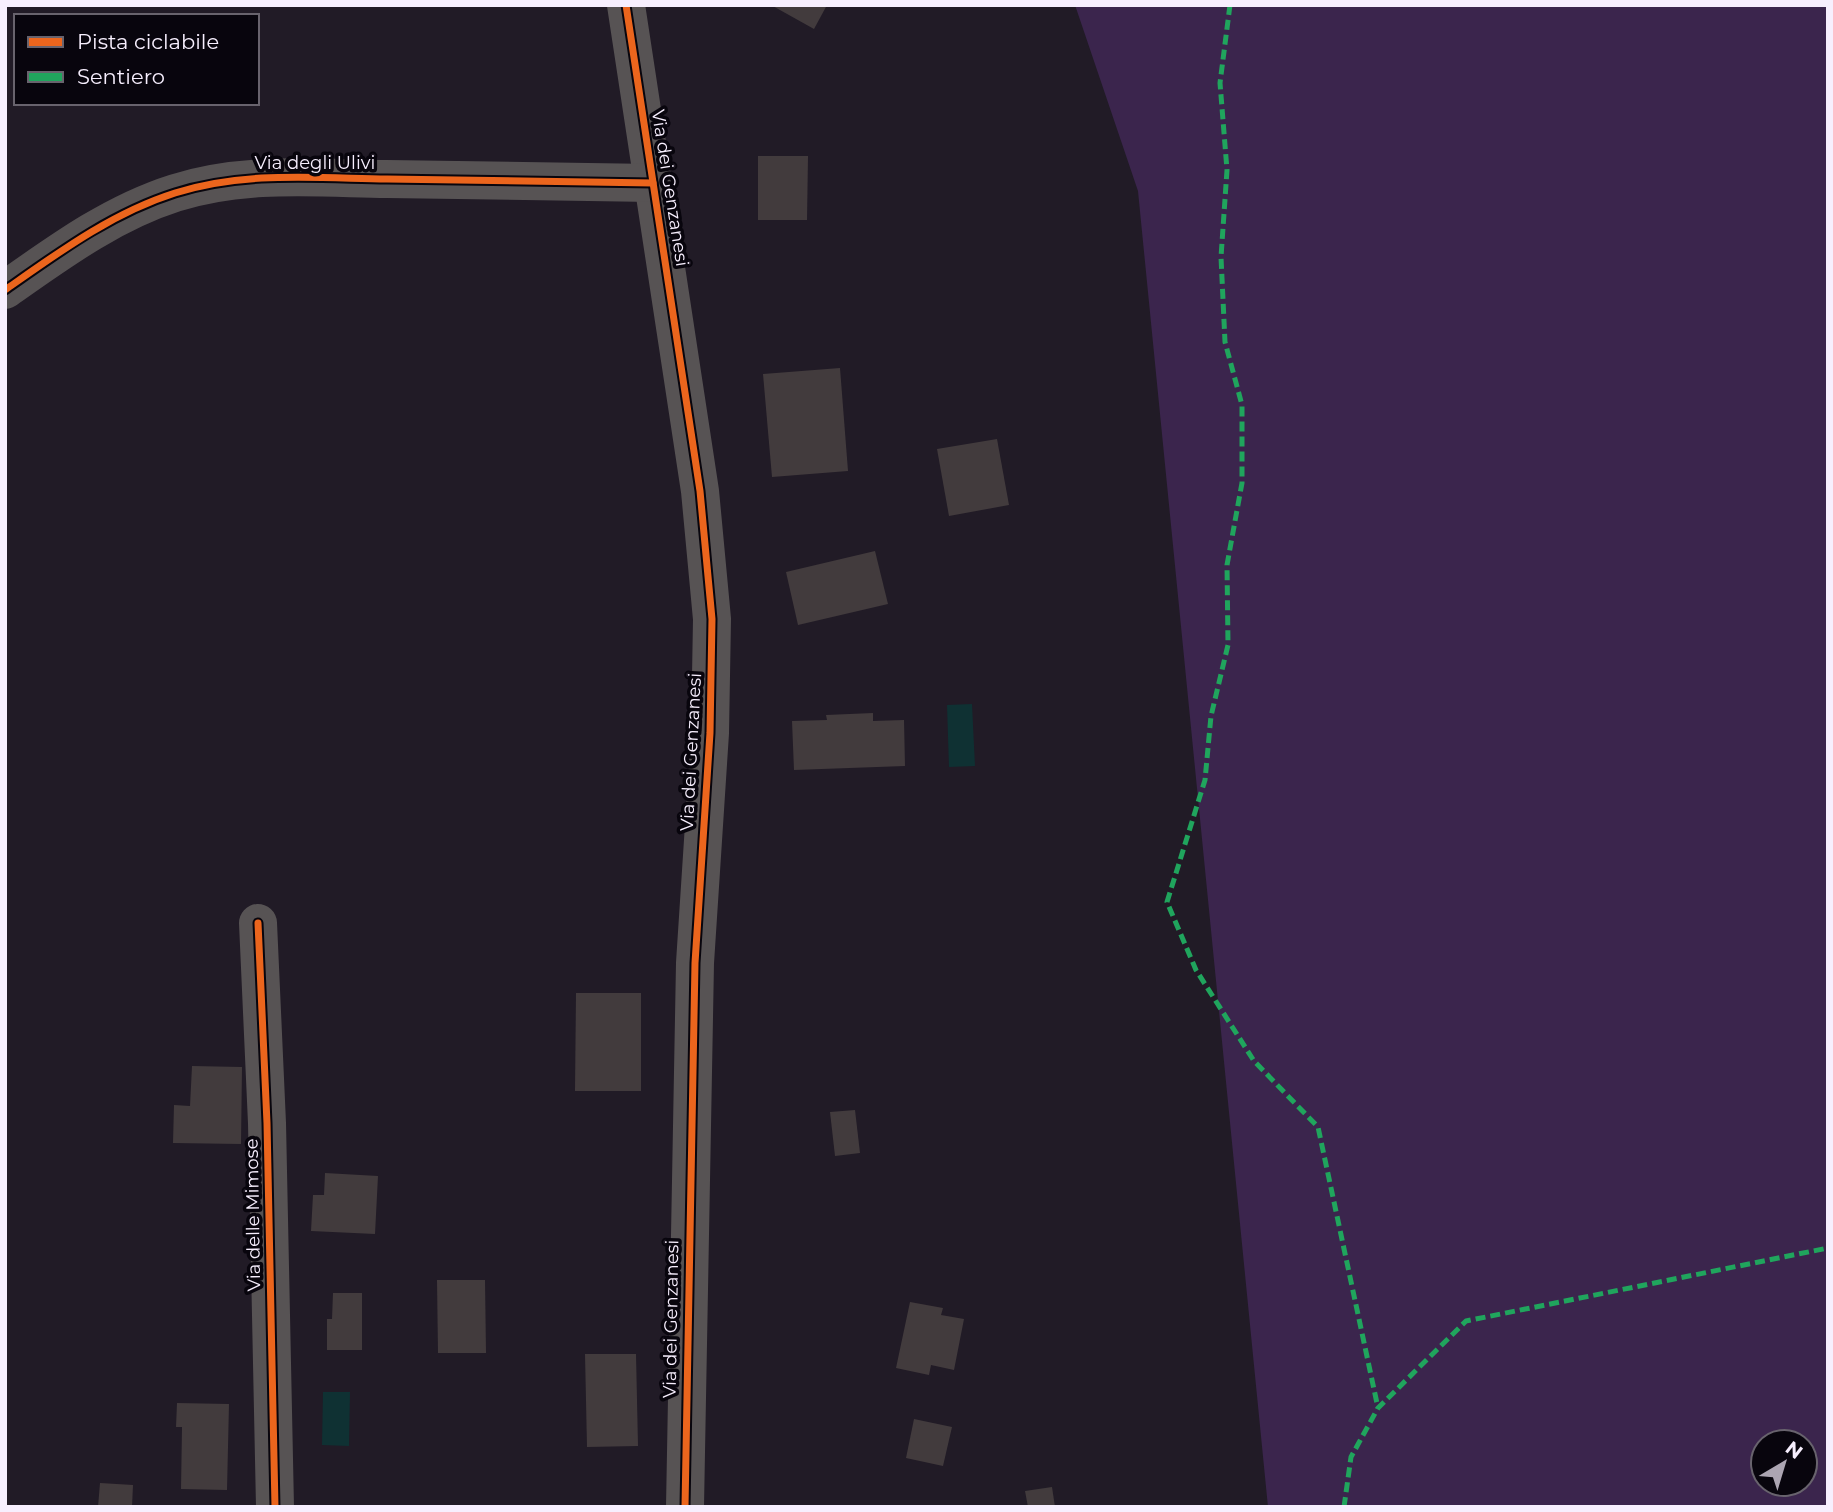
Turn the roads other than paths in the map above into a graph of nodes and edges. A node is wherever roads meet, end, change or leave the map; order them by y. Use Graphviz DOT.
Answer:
graph roads {
  1 [pos="626,5"];
  2 [pos="653,183"];
  3 [pos="5,290"];
  4 [pos="258,923"];
  5 [pos="275,1507"];
  6 [pos="685,1507"];
  1 -- 2 [label="street, Via dei Genzanesi"];
  2 -- 3 [label="street, Via degli Ulivi"];
  2 -- 6 [label="street, Via dei Genzanesi"];
  4 -- 5 [label="street, Via delle Mimose"];
}
